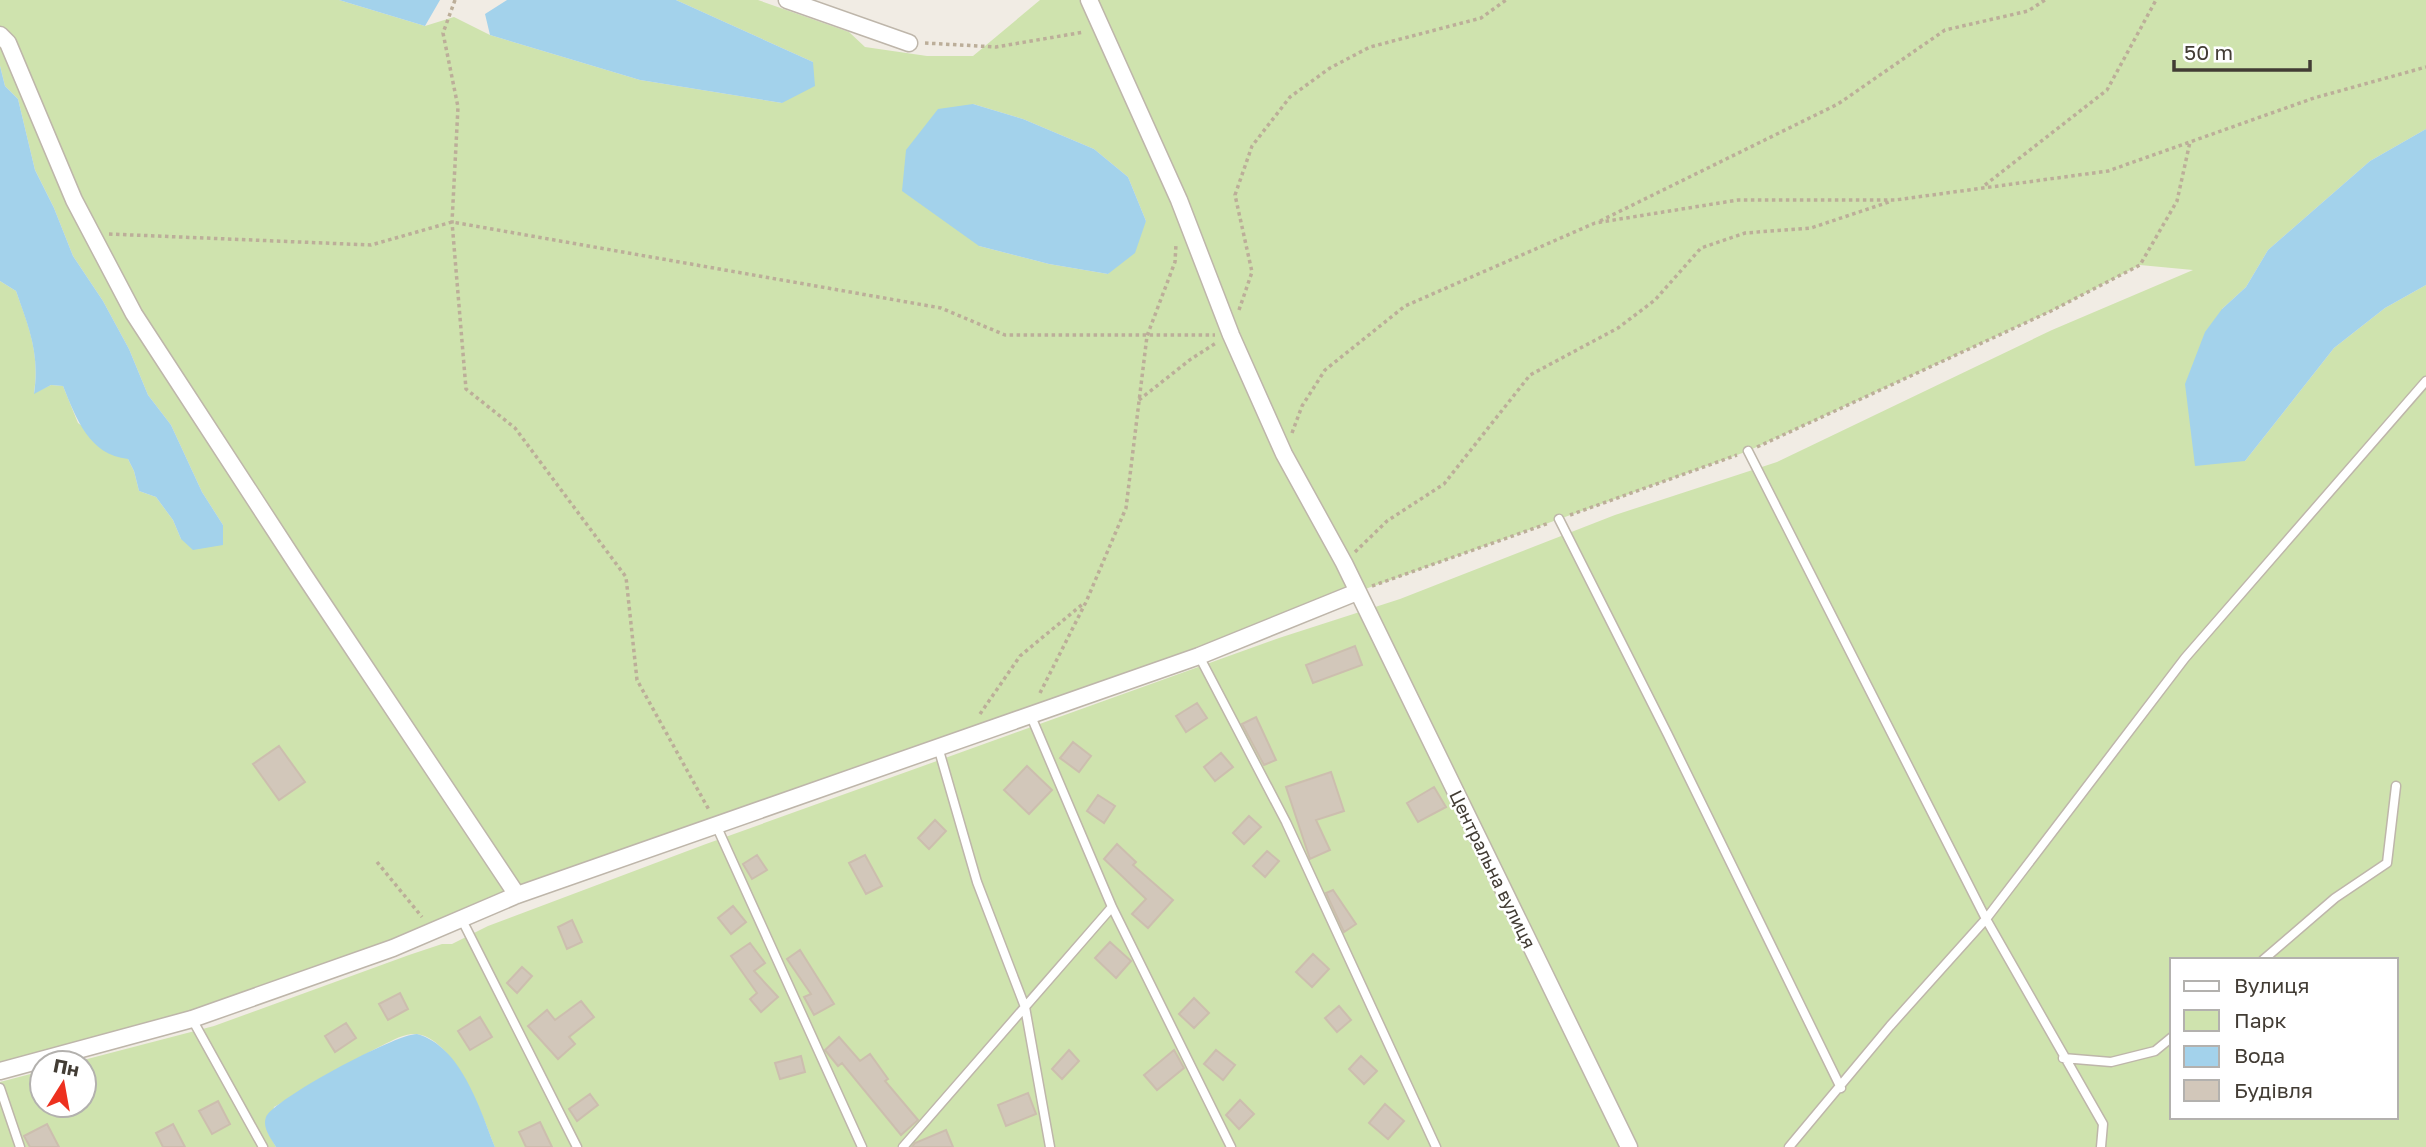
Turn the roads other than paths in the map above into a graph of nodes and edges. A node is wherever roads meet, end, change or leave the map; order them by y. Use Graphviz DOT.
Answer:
graph roads {
  1 [pos="787,0"];
  2 [pos="1089,0"];
  3 [pos="0,35"];
  4 [pos="909,43"];
  5 [pos="2426,381"];
  6 [pos="1748,450"];
  7 [pos="1559,519"];
  8 [pos="1357,592"];
  9 [pos="1199,656"];
  10 [pos="1030,714"];
  11 [pos="938,747"];
  12 [pos="2396,786"];
  13 [pos="716,825"];
  14 [pos="517,895"];
  15 [pos="1112,907"];
  16 [pos="1986,919"];
  17 [pos="462,920"];
  18 [pos="2265,958"];
  19 [pos="1025,1007"];
  20 [pos="192,1019"];
  21 [pos="2170,1039"];
  22 [pos="2063,1058"];
  23 [pos="0,1071"];
  24 [pos="1841,1087"];
  25 [pos="0,1088"];
  26 [pos="20,1147"];
  27 [pos="263,1147"];
  28 [pos="577,1147"];
  29 [pos="862,1147"];
  30 [pos="903,1147"];
  31 [pos="1051,1147"];
  32 [pos="1231,1147"];
  33 [pos="1436,1147"];
  34 [pos="1629,1147"];
  35 [pos="1789,1147"];
  36 [pos="2101,1147"];
  1 -- 4 [label="street"];
  2 -- 8 [label="street, Центральна вулиця"];
  3 -- 14 [label="street"];
  5 -- 16 [label="lane"];
  6 -- 16 [label="lane"];
  7 -- 24 [label="lane"];
  8 -- 9 [label="street"];
  8 -- 34 [label="street, Центральна вулиця"];
  9 -- 10 [label="street"];
  9 -- 33 [label="lane"];
  10 -- 11 [label="street"];
  10 -- 15 [label="lane"];
  11 -- 13 [label="street"];
  11 -- 19 [label="lane"];
  12 -- 18 [label="lane"];
  13 -- 14 [label="street"];
  13 -- 29 [label="lane"];
  14 -- 17 [label="street"];
  15 -- 19 [label="lane"];
  15 -- 32 [label="lane"];
  16 -- 22 [label="lane"];
  16 -- 24 [label="lane"];
  17 -- 20 [label="street"];
  17 -- 28 [label="lane"];
  19 -- 30 [label="lane"];
  19 -- 31 [label="lane"];
  20 -- 23 [label="street"];
  20 -- 27 [label="lane"];
  21 -- 22 [label="lane"];
  22 -- 36 [label="lane"];
  24 -- 35 [label="lane"];
  25 -- 26 [label="lane"];
}
